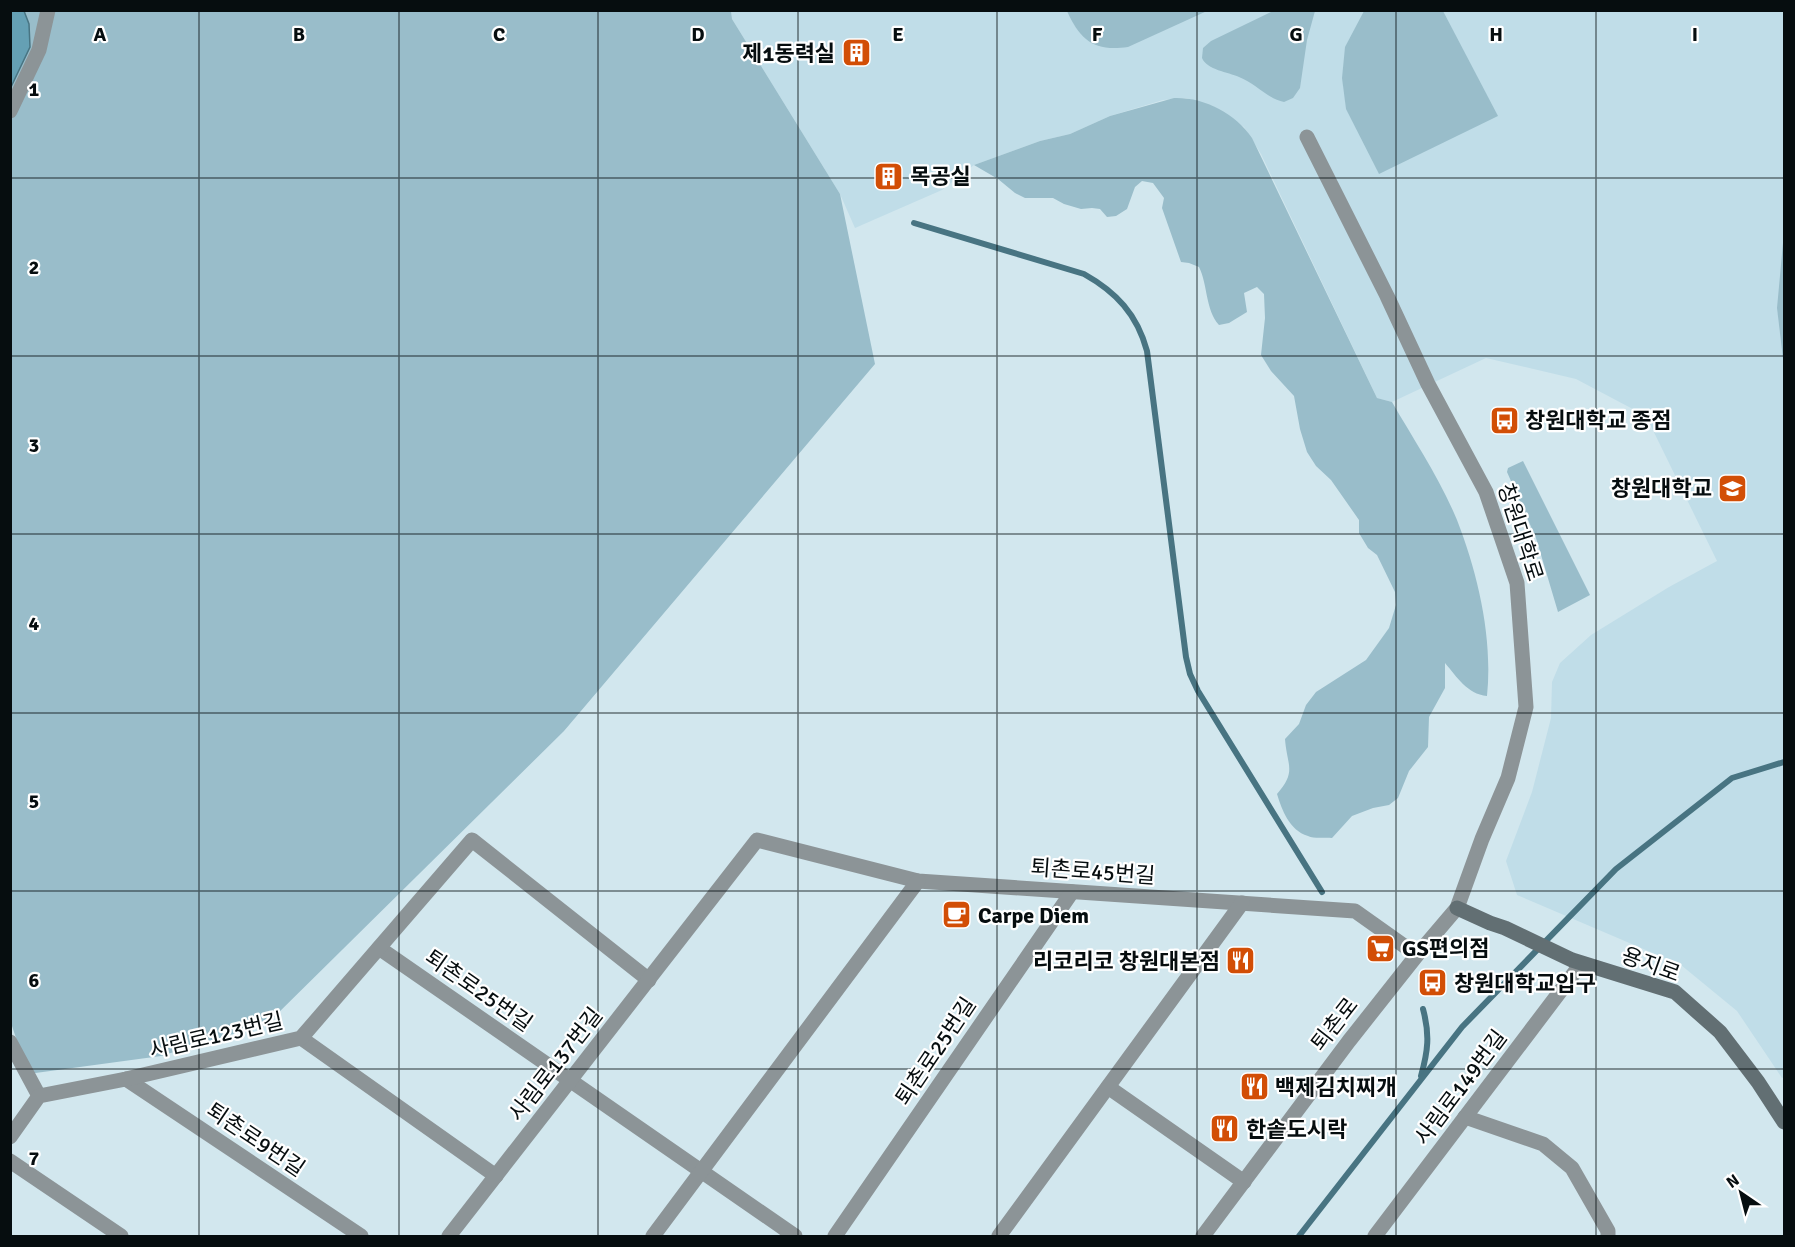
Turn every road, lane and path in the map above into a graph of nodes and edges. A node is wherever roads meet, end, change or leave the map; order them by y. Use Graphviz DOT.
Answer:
graph roads {
  1 [pos="48,10"];
  2 [pos="10,111"];
  3 [pos="1307,137"];
  4 [pos="757,840"];
  5 [pos="918,881"];
  6 [pos="1072,892"];
  7 [pos="1242,903"];
  8 [pos="1457,908"];
  9 [pos="379,948"];
  10 [pos="1417,955"];
  11 [pos="1576,962"];
  12 [pos="649,980"];
  13 [pos="302,1038"];
  14 [pos="10,1042"];
  15 [pos="126,1079"];
  16 [pos="570,1080"];
  17 [pos="1108,1087"];
  18 [pos="39,1096"];
  19 [pos="1465,1117"];
  20 [pos="1785,1122"];
  21 [pos="10,1137"];
  22 [pos="10,1161"];
  23 [pos="702,1172"];
  24 [pos="496,1176"];
  25 [pos="1244,1182"];
  26 [pos="121,1236"];
  27 [pos="361,1236"];
  28 [pos="449,1236"];
  29 [pos="653,1236"];
  30 [pos="795,1236"];
  31 [pos="835,1236"];
  32 [pos="999,1236"];
  33 [pos="1203,1236"];
  34 [pos="1375,1236"];
  35 [pos="1608,1236"];
  1 -- 2 [label="street"];
  3 -- 8 [label="street, 창원대학로"];
  4 -- 5 [label="street, 퇴촌로45번길"];
  4 -- 12 [label="street, 사림로137번길"];
  5 -- 6 [label="street, 퇴촌로45번길"];
  5 -- 23 [label="street"];
  6 -- 7 [label="street, 퇴촌로45번길"];
  6 -- 31 [label="street, 퇴촌로25번길"];
  7 -- 10 [label="street, 퇴촌로45번길"];
  7 -- 17 [label="street"];
  8 -- 10 [label="street, 창원대학로"];
  8 -- 11 [label="main road, 용지로"];
  9 -- 12 [label="street, 사림로123번길"];
  9 -- 13 [label="street, 사림로123번길"];
  9 -- 16 [label="street, 퇴촌로25번길"];
  10 -- 25 [label="street, 퇴촌로"];
  11 -- 19 [label="street, 사림로149번길"];
  11 -- 20 [label="main road, 용지로"];
  12 -- 16 [label="street, 사림로137번길"];
  13 -- 15 [label="street, 사림로123번길"];
  13 -- 24 [label="street"];
  14 -- 18 [label="street"];
  15 -- 18 [label="street, 사림로123번길"];
  15 -- 27 [label="street, 퇴촌로9번길"];
  16 -- 23 [label="street, 퇴촌로25번길"];
  16 -- 24 [label="street, 사림로137번길"];
  17 -- 25 [label="street"];
  17 -- 32 [label="street"];
  18 -- 21 [label="street"];
  19 -- 34 [label="street, 사림로149번길"];
  19 -- 35 [label="street"];
  22 -- 26 [label="street"];
  23 -- 29 [label="street"];
  23 -- 30 [label="street, 퇴촌로25번길"];
  24 -- 28 [label="street, 사림로137번길"];
  25 -- 33 [label="street, 퇴촌로"];
}
